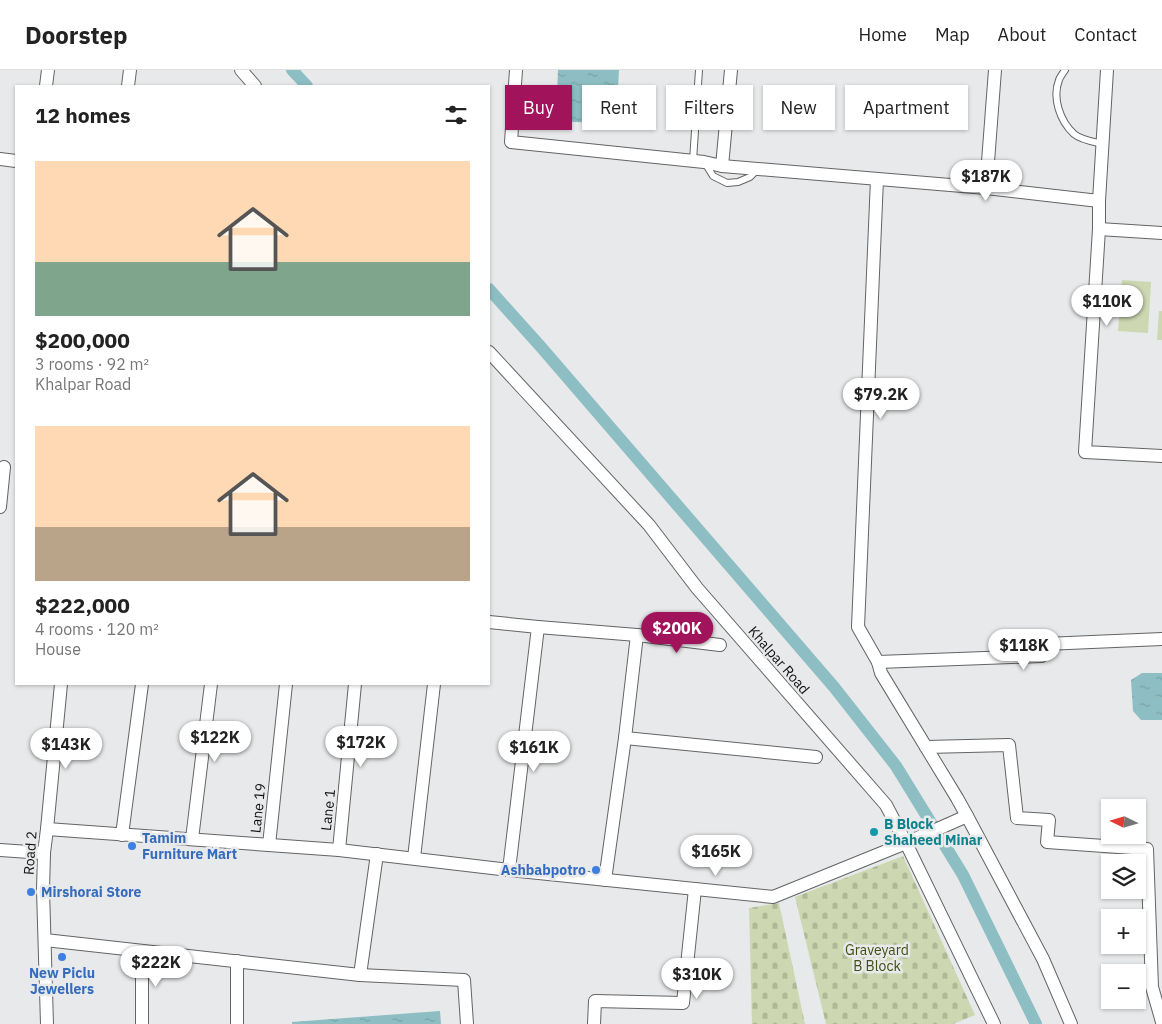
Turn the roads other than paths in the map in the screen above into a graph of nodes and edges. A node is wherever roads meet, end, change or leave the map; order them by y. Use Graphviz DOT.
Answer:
graph roads {
  1 [pos="48,70"];
  2 [pos="130,70"];
  3 [pos="241,70"];
  4 [pos="516,70"];
  5 [pos="699,70"];
  6 [pos="731,70"];
  7 [pos="995,70"];
  8 [pos="1064,70"];
  9 [pos="1107,70"];
  10 [pos="46,85"];
  11 [pos="128,85"];
  12 [pos="254,85"];
  13 [pos="1103,144"];
  14 [pos="0,159"];
  15 [pos="15,161"];
  16 [pos="698,161"];
  17 [pos="722,166"];
  18 [pos="758,169"];
  19 [pos="877,179"];
  20 [pos="986,188"];
  21 [pos="1099,200"];
  22 [pos="1099,229"];
  23 [pos="1162,233"];
  24 [pos="490,353"];
  25 [pos="1162,456"];
  26 [pos="7,468"];
  27 [pos="0,507"];
  28 [pos="490,622"];
  29 [pos="538,627"];
  30 [pos="637,635"];
  31 [pos="1162,639"];
  32 [pos="720,645"];
  33 [pos="878,662"];
  34 [pos="61,685"];
  35 [pos="142,685"];
  36 [pos="212,685"];
  37 [pos="286,685"];
  38 [pos="355,685"];
  39 [pos="434,685"];
  40 [pos="625,738"];
  41 [pos="926,747"];
  42 [pos="816,757"];
  43 [pos="967,816"];
  44 [pos="47,829"];
  45 [pos="122,835"];
  46 [pos="192,839"];
  47 [pos="911,841"];
  48 [pos="269,845"];
  49 [pos="0,850"];
  50 [pos="339,850"];
  51 [pos="44,853"];
  52 [pos="377,854"];
  53 [pos="414,858"];
  54 [pos="509,870"];
  55 [pos="605,880"];
  56 [pos="695,889"];
  57 [pos="45,940"];
  58 [pos="142,951"];
  59 [pos="236,961"];
  60 [pos="360,975"];
  61 [pos="1162,1022"];
  62 [pos="47,1024"];
  63 [pos="142,1024"];
  64 [pos="237,1024"];
  65 [pos="467,1024"];
  66 [pos="594,1024"];
  67 [pos="994,1024"];
  68 [pos="1071,1024"];
  69 [pos="1154,1024"];
  1 -- 10 [label="street"];
  2 -- 11 [label="street"];
  3 -- 12 [label="street"];
  4 -- 16 [label="street"];
  5 -- 16 [label="lane"];
  6 -- 17 [label="street"];
  7 -- 20 [label="street"];
  8 -- 13 [label="lane"];
  9 -- 13 [label="street"];
  13 -- 21 [label="street"];
  14 -- 15 [label="street"];
  16 -- 17 [label="street"];
  16 -- 18 [label="lane"];
  17 -- 18 [label="street"];
  18 -- 19 [label="street"];
  19 -- 20 [label="street"];
  19 -- 33 [label="street"];
  20 -- 21 [label="street"];
  21 -- 22 [label="street"];
  22 -- 23 [label="street"];
  22 -- 25 [label="street"];
  24 -- 47 [label="street, Khalpar Road"];
  26 -- 27 [label="street"];
  28 -- 29 [label="street"];
  29 -- 30 [label="street"];
  29 -- 54 [label="street"];
  30 -- 32 [label="street"];
  30 -- 40 [label="street"];
  31 -- 33 [label="street"];
  33 -- 41 [label="street"];
  34 -- 44 [label="street, Road 2"];
  35 -- 45 [label="street"];
  36 -- 46 [label="street"];
  37 -- 48 [label="street, Lane 19"];
  38 -- 50 [label="street, Lane 1"];
  39 -- 53 [label="street"];
  40 -- 42 [label="street"];
  40 -- 55 [label="street"];
  41 -- 43 [label="street"];
  41 -- 61 [label="street"];
  43 -- 47 [label="street"];
  43 -- 68 [label="street"];
  44 -- 45 [label="street"];
  44 -- 51 [label="street, Road 2"];
  45 -- 46 [label="street"];
  46 -- 48 [label="street"];
  47 -- 56 [label="street"];
  47 -- 67 [label="street, Khalpar Road"];
  48 -- 50 [label="street"];
  49 -- 51 [label="street"];
  50 -- 52 [label="street"];
  51 -- 57 [label="street, Road 2"];
  52 -- 53 [label="street"];
  52 -- 60 [label="street"];
  53 -- 54 [label="street"];
  54 -- 55 [label="street"];
  55 -- 56 [label="street"];
  56 -- 66 [label="street"];
  57 -- 58 [label="street"];
  57 -- 62 [label="street, Road 2"];
  58 -- 59 [label="street"];
  58 -- 63 [label="street"];
  59 -- 60 [label="street"];
  59 -- 64 [label="street"];
  60 -- 65 [label="street"];
  61 -- 69 [label="street"];
}
